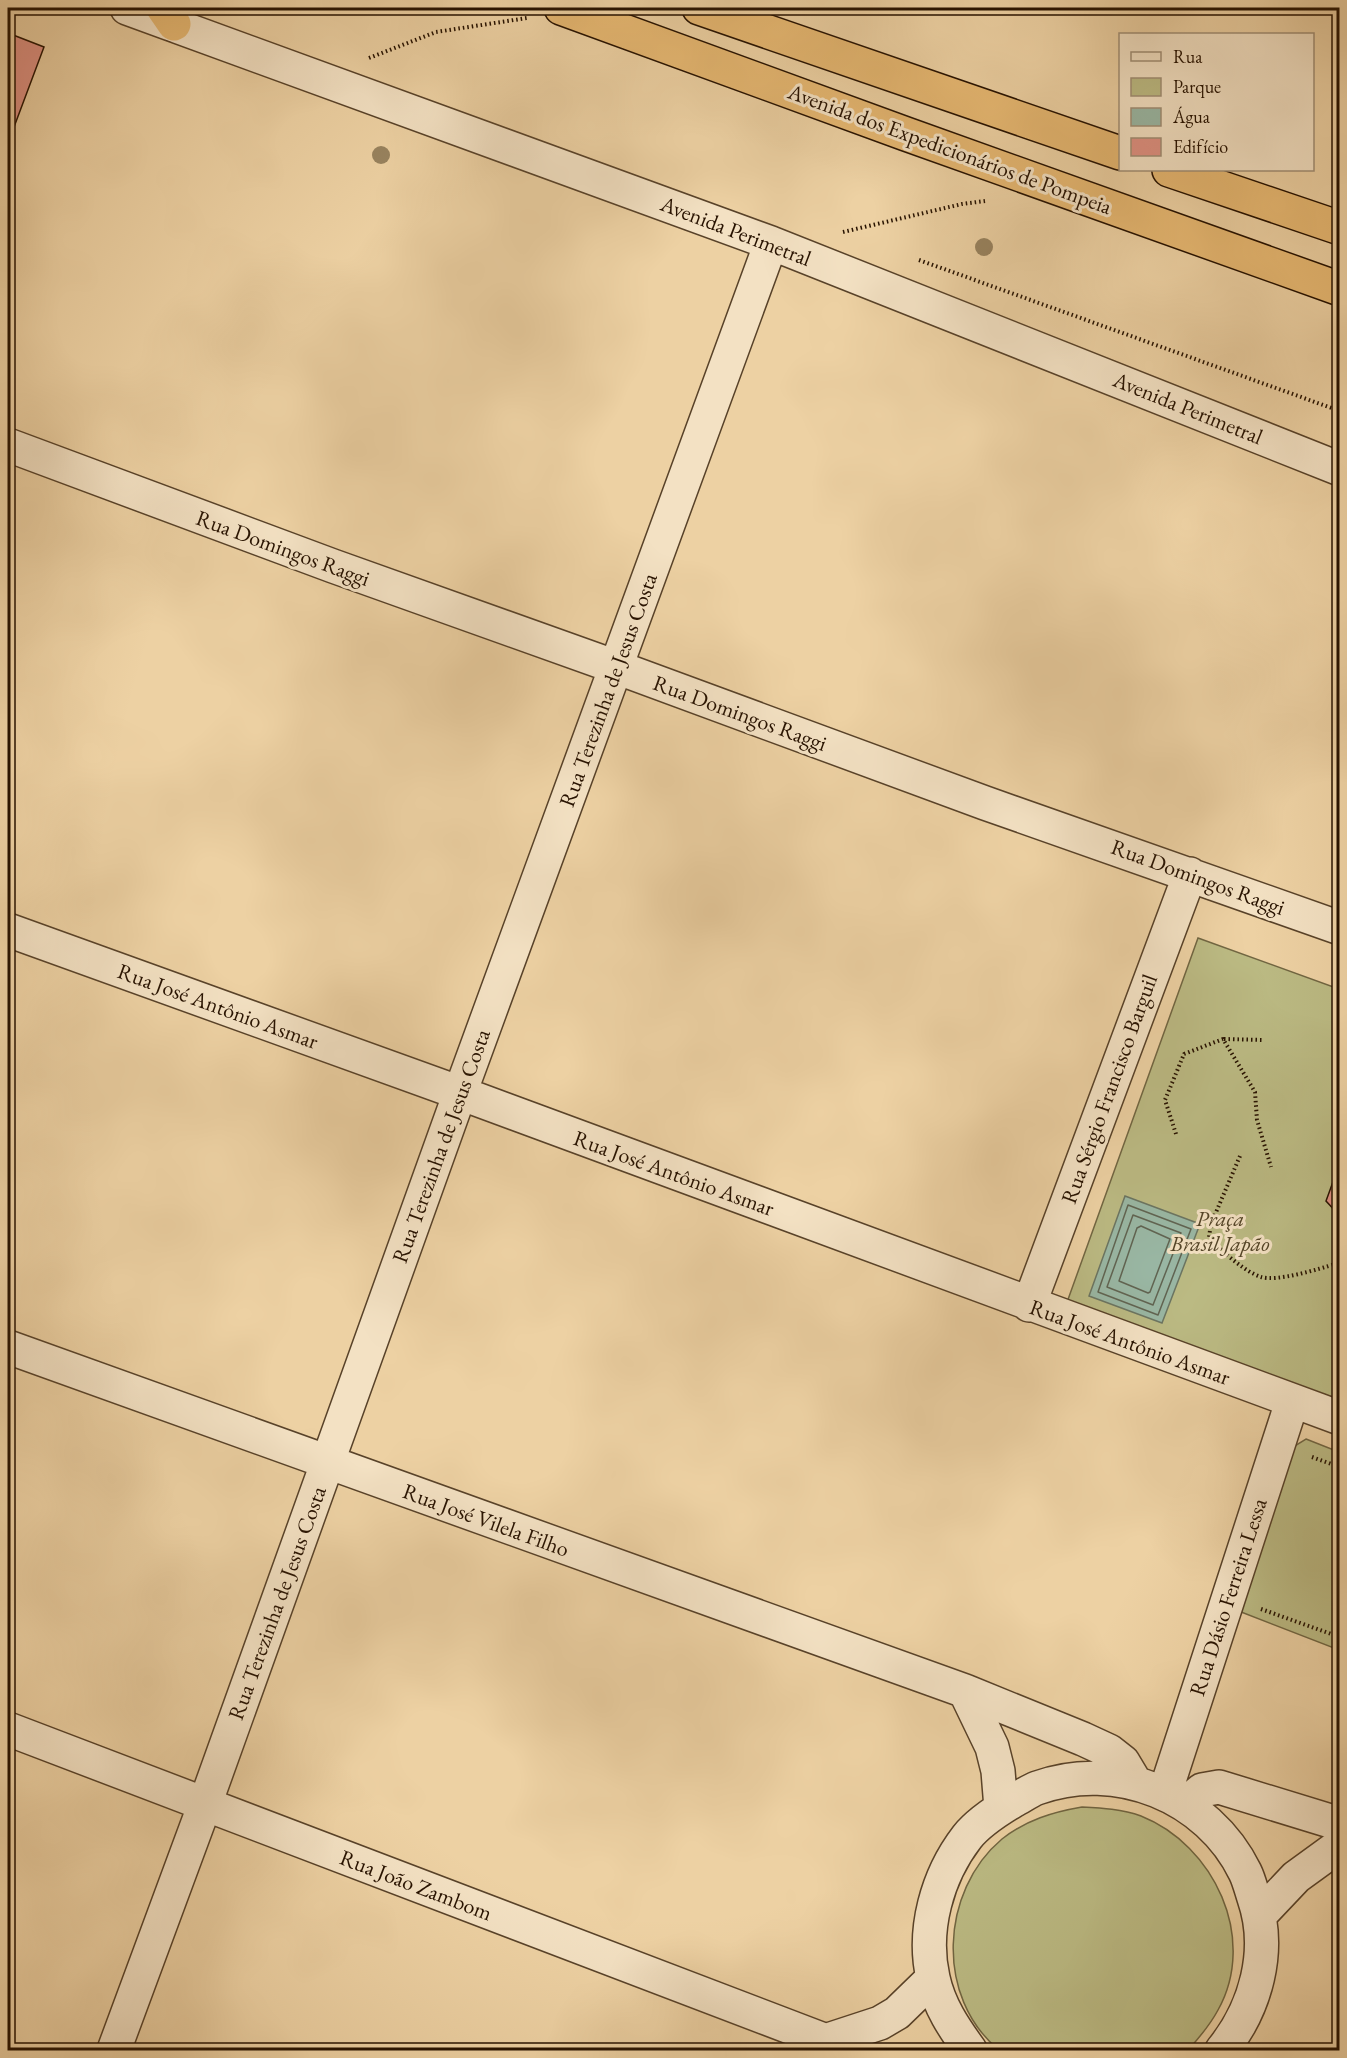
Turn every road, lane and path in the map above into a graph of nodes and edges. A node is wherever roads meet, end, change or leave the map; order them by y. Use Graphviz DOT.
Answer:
graph roads {
  1 [pos="127,8"];
  2 [pos="561,8"];
  3 [pos="699,8"];
  4 [pos="168,16"];
  5 [pos="530,17"];
  6 [pos="363,60"];
  7 [pos="1119,153"];
  8 [pos="1172,171"];
  9 [pos="995,200"];
  10 [pos="1340,228"];
  11 [pos="841,232"];
  12 [pos="771,243"];
  13 [pos="1340,289"];
  14 [pos="8,445"];
  15 [pos="1340,469"];
  16 [pos="616,668"];
  17 [pos="1190,874"];
  18 [pos="1340,928"];
  19 [pos="8,930"];
  20 [pos="1223,1039"];
  21 [pos="1264,1040"];
  22 [pos="460,1093"];
  23 [pos="1176,1134"];
  24 [pos="1240,1156"];
  25 [pos="1271,1167"];
  26 [pos="1335,1264"];
  27 [pos="1029,1305"];
  28 [pos="8,1347"];
  29 [pos="1292,1402"];
  30 [pos="1340,1418"];
  31 [pos="327,1463"];
  32 [pos="1306,1467"];
  33 [pos="1340,1467"];
  34 [pos="1253,1606"];
  35 [pos="1340,1637"];
  36 [pos="965,1691"];
  37 [pos="8,1729"];
  38 [pos="1135,1782"];
  39 [pos="1175,1799"];
  40 [pos="205,1804"];
  41 [pos="1001,1808"];
  42 [pos="1340,1824"];
  43 [pos="1340,1845"];
  44 [pos="1260,1915"];
  45 [pos="933,1978"];
  46 [pos="837,2046"];
  47 [pos="114,2050"];
  48 [pos="970,2050"];
  49 [pos="1222,2050"];
  1 -- 4 [label="street, Avenida Perimetral"];
  2 -- 13 [label="highway, Avenida dos Expedicionários de Pompeia"];
  3 -- 7 [label="highway"];
  4 -- 12 [label="street, Avenida Perimetral"];
  5 -- 6 [label="path"];
  8 -- 10 [label="highway"];
  9 -- 11 [label="path"];
  12 -- 15 [label="street, Avenida Perimetral"];
  12 -- 16 [label="street, Rua Terezinha de Jesus Costa"];
  14 -- 16 [label="street, Rua Domingos Raggi"];
  16 -- 17 [label="street, Rua Domingos Raggi"];
  16 -- 22 [label="street, Rua Terezinha de Jesus Costa"];
  17 -- 18 [label="street, Rua Domingos Raggi"];
  17 -- 27 [label="street, Rua Sérgio Francisco Barguil"];
  19 -- 22 [label="street, Rua José Antônio Asmar"];
  20 -- 21 [label="path"];
  20 -- 23 [label="path"];
  20 -- 25 [label="path"];
  22 -- 27 [label="street, Rua José Antônio Asmar"];
  22 -- 31 [label="street, Rua Terezinha de Jesus Costa"];
  24 -- 26 [label="path"];
  27 -- 29 [label="street, Rua José Antônio Asmar"];
  28 -- 31 [label="street, Rua José Vilela Filho"];
  29 -- 30 [label="street, Rua José Antônio Asmar"];
  29 -- 39 [label="street, Rua Dásio Ferreira Lessa"];
  31 -- 36 [label="street, Rua José Vilela Filho"];
  31 -- 40 [label="street, Rua Terezinha de Jesus Costa"];
  32 -- 33 [label="path"];
  34 -- 35 [label="path"];
  36 -- 38 [label="street, Rua José Vilela Filho"];
  36 -- 41 [label="street"];
  37 -- 40 [label="street, Rua João Zambom"];
  38 -- 39 [label="street"];
  38 -- 41 [label="street"];
  39 -- 42 [label="street"];
  39 -- 44 [label="street"];
  40 -- 46 [label="street, Rua João Zambom"];
  40 -- 47 [label="street, Rua Terezinha de Jesus Costa"];
  41 -- 45 [label="street"];
  43 -- 44 [label="street"];
  44 -- 49 [label="street"];
  45 -- 46 [label="street, Rua João Zambom"];
  45 -- 48 [label="street"];
}
